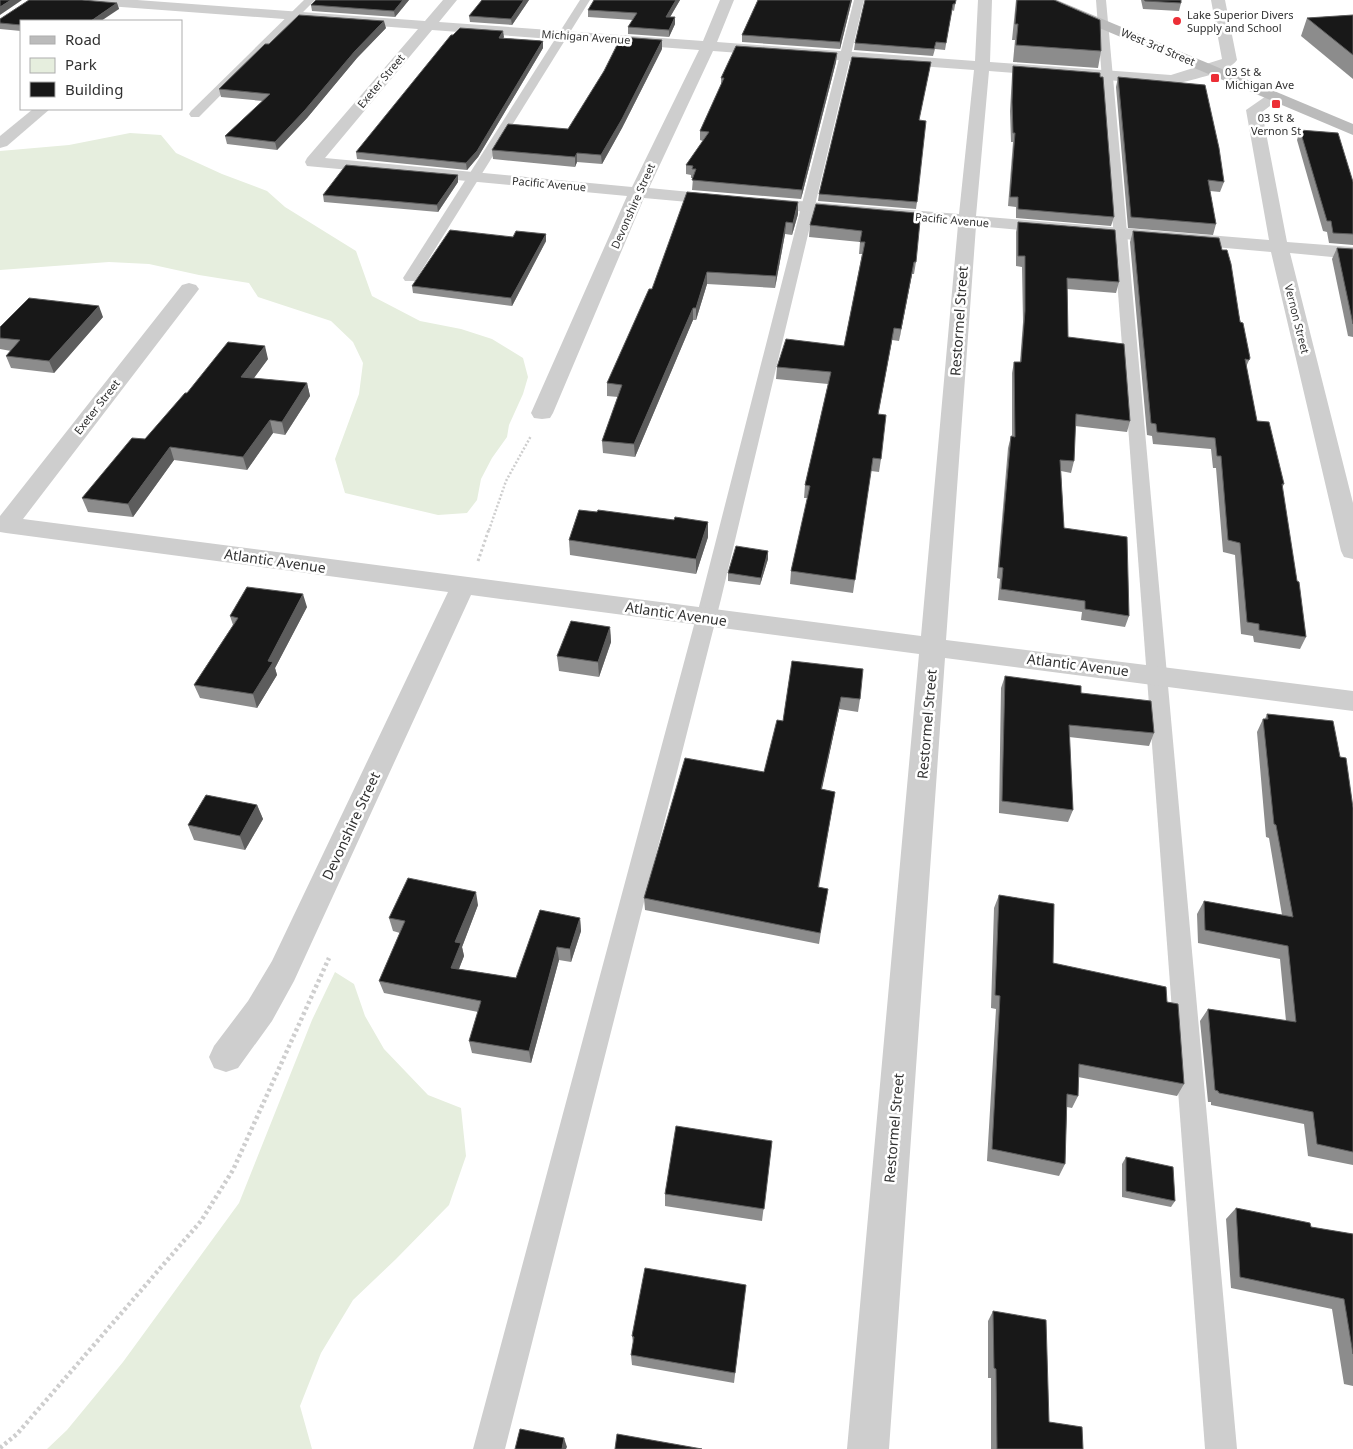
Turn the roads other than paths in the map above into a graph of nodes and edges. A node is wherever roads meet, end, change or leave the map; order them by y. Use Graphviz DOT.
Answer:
graph roads {
  1 [pos="81,0"];
  2 [pos="310,0"];
  3 [pos="450,0"];
  4 [pos="585,0"];
  5 [pos="727,0"];
  6 [pos="859,0"];
  7 [pos="985,0"];
  8 [pos="1045,0"];
  9 [pos="1101,0"];
  10 [pos="1218,0"];
  11 [pos="168,3"];
  12 [pos="294,16"];
  13 [pos="147,20"];
  14 [pos="1103,24"];
  15 [pos="428,26"];
  16 [pos="562,36"];
  17 [pos="708,46"];
  18 [pos="846,56"];
  19 [pos="982,67"];
  20 [pos="1209,69"];
  21 [pos="1109,75"];
  22 [pos="1274,97"];
  23 [pos="41,110"];
  24 [pos="195,114"];
  25 [pos="1353,130"];
  26 [pos="1,143"];
  27 [pos="313,162"];
  28 [pos="472,178"];
  29 [pos="638,192"];
  30 [pos="808,208"];
  31 [pos="967,221"];
  32 [pos="1120,234"];
  33 [pos="1279,247"];
  34 [pos="1353,254"];
  35 [pos="410,278"];
  36 [pos="189,289"];
  37 [pos="542,412"];
  38 [pos="3,525"];
  39 [pos="1353,551"];
  40 [pos="470,575"];
  41 [pos="706,618"];
  42 [pos="934,647"];
  43 [pos="1158,674"];
  44 [pos="1353,701"];
  45 [pos="226,1057"];
  46 [pos="488,1449"];
  47 [pos="868,1449"];
  48 [pos="1221,1449"];
  1 -- 11 [label="street, Michigan Avenue"];
  2 -- 12 [label="lane"];
  3 -- 15 [label="street, Exeter Street"];
  4 -- 16 [label="lane"];
  5 -- 17 [label="street, Devonshire Street"];
  6 -- 18 [label="lane"];
  7 -- 19 [label="street, Restormel Street"];
  8 -- 14 [label="main road, West 3rd Street"];
  9 -- 14 [label="lane"];
  10 -- 20 [label="street"];
  11 -- 12 [label="street, Michigan Avenue"];
  11 -- 13 [label="street"];
  12 -- 15 [label="street, Michigan Avenue"];
  12 -- 24 [label="lane"];
  14 -- 20 [label="main road, West 3rd Street"];
  14 -- 21 [label="lane"];
  15 -- 16 [label="street, Michigan Avenue"];
  15 -- 27 [label="street, Exeter Street"];
  16 -- 17 [label="street, Michigan Avenue"];
  16 -- 28 [label="lane"];
  17 -- 18 [label="street, Michigan Avenue"];
  17 -- 29 [label="street, Devonshire Street"];
  18 -- 19 [label="street, Michigan Avenue"];
  18 -- 30 [label="lane"];
  19 -- 21 [label="street, Michigan Avenue"];
  19 -- 31 [label="street, Restormel Street"];
  20 -- 21 [label="street, Michigan Avenue"];
  20 -- 22 [label="main road, West 3rd Street"];
  21 -- 32 [label="lane"];
  22 -- 25 [label="main road, West 3rd Street"];
  22 -- 33 [label="street, Vernon Street"];
  23 -- 26 [label="street"];
  27 -- 28 [label="street, Pacific Avenue"];
  28 -- 29 [label="street, Pacific Avenue"];
  28 -- 35 [label="lane"];
  29 -- 30 [label="street, Pacific Avenue"];
  29 -- 37 [label="street, Devonshire Street"];
  30 -- 31 [label="street, Pacific Avenue"];
  30 -- 41 [label="lane"];
  31 -- 32 [label="street, Pacific Avenue"];
  31 -- 42 [label="street, Restormel Street"];
  32 -- 33 [label="street, Pacific Avenue"];
  32 -- 43 [label="lane"];
  33 -- 34 [label="street, Pacific Avenue"];
  33 -- 39 [label="street, Vernon Street"];
  36 -- 38 [label="street, Exeter Street"];
  38 -- 40 [label="street, Atlantic Avenue"];
  40 -- 41 [label="street, Atlantic Avenue"];
  40 -- 45 [label="street, Devonshire Street"];
  41 -- 42 [label="street, Atlantic Avenue"];
  41 -- 46 [label="lane"];
  42 -- 43 [label="street, Atlantic Avenue"];
  42 -- 47 [label="street, Restormel Street"];
  43 -- 44 [label="street, Atlantic Avenue"];
  43 -- 48 [label="lane"];
}
